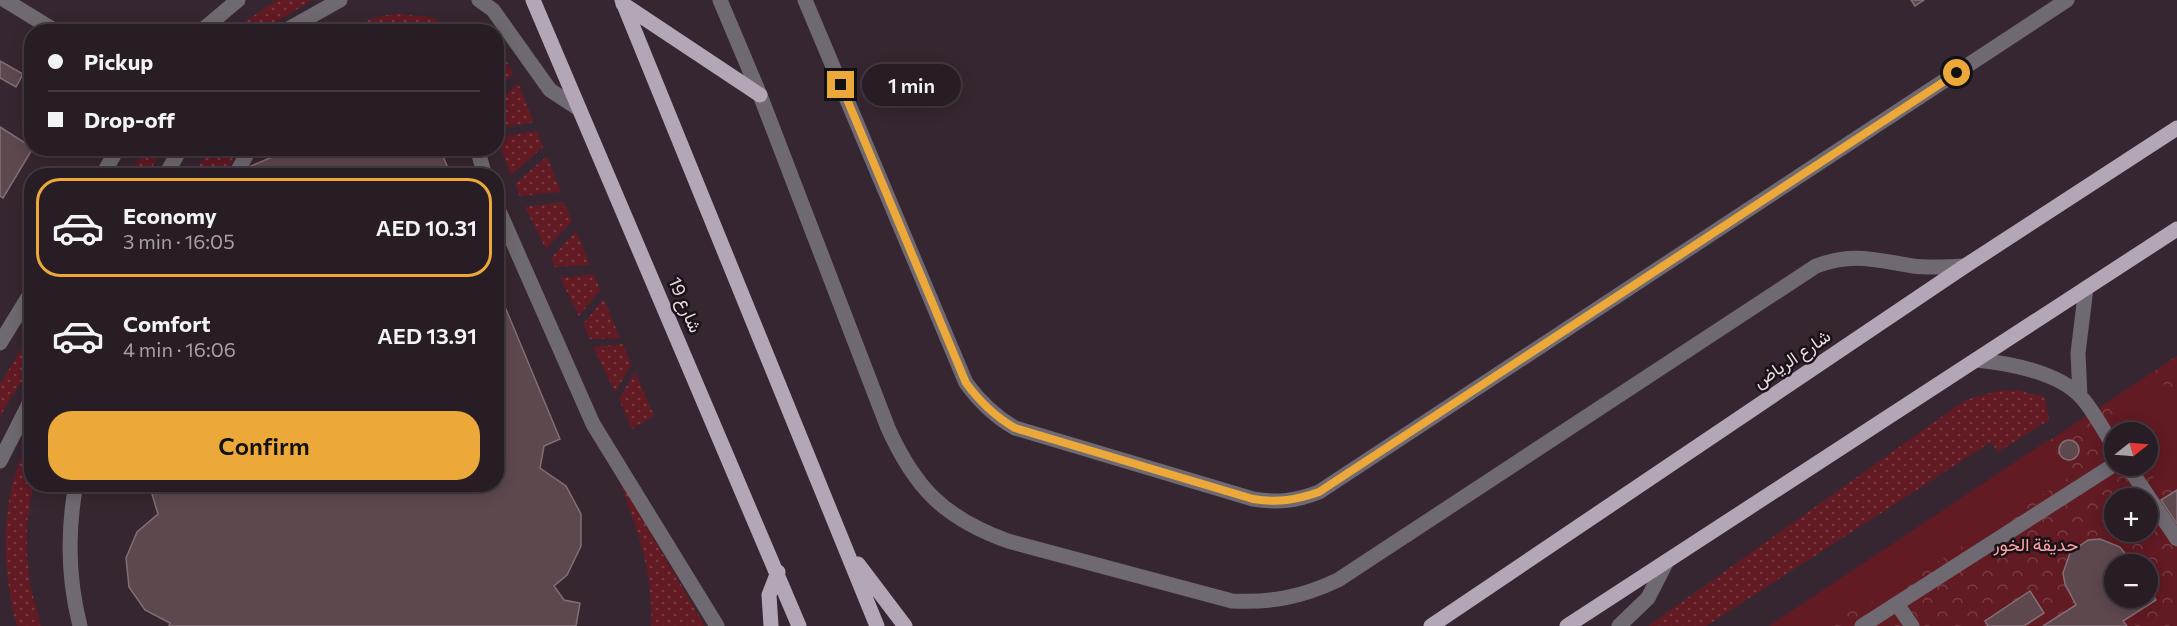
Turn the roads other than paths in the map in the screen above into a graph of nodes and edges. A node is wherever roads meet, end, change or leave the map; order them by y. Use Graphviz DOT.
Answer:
graph roads {
  1 [pos="5,0"];
  2 [pos="238,0"];
  3 [pos="340,0"];
  4 [pos="480,0"];
  5 [pos="533,0"];
  6 [pos="720,0"];
  7 [pos="805,0"];
  8 [pos="622,2"];
  9 [pos="2058,2"];
  10 [pos="44,24"];
  11 [pos="210,24"];
  12 [pos="297,24"];
  13 [pos="503,24"];
  14 [pos="504,25"];
  15 [pos="760,95"];
  16 [pos="579,109"];
  17 [pos="2177,128"];
  18 [pos="504,222"];
  19 [pos="2177,229"];
  20 [pos="1965,266"];
  21 [pos="2086,288"];
  22 [pos="24,304"];
  23 [pos="0,343"];
  24 [pos="1976,360"];
  25 [pos="2080,396"];
  26 [pos="24,414"];
  27 [pos="2104,432"];
  28 [pos="0,461"];
  29 [pos="2104,471"];
  30 [pos="2134,476"];
  31 [pos="75,492"];
  32 [pos="2177,539"];
  33 [pos="845,546"];
  34 [pos="1667,561"];
  35 [pos="778,572"];
  36 [pos="1897,604"];
  37 [pos="80,626"];
  38 [pos="717,626"];
  39 [pos="771,626"];
  40 [pos="799,626"];
  41 [pos="877,626"];
  42 [pos="905,626"];
  43 [pos="1431,626"];
  44 [pos="1567,626"];
  45 [pos="1619,626"];
  46 [pos="1862,626"];
  47 [pos="1912,626"];
  1 -- 10 [label="street"];
  2 -- 11 [label="street"];
  3 -- 12 [label="street"];
  4 -- 13 [label="street"];
  5 -- 16 [label="main road, شارع 19"];
  6 -- 15 [label="street"];
  7 -- 9 [label="street"];
  8 -- 15 [label="main road"];
  8 -- 33 [label="main road"];
  14 -- 16 [label="street"];
  15 -- 20 [label="street"];
  16 -- 35 [label="main road, شارع 19"];
  17 -- 20 [label="main road, شارع الرياض"];
  18 -- 38 [label="street"];
  19 -- 21 [label="main road"];
  20 -- 43 [label="main road, شارع الرياض"];
  21 -- 24 [label="main road"];
  21 -- 25 [label="street"];
  22 -- 23 [label="street"];
  24 -- 25 [label="street"];
  24 -- 34 [label="main road"];
  25 -- 27 [label="street"];
  26 -- 28 [label="street"];
  29 -- 36 [label="street"];
  30 -- 32 [label="street"];
  31 -- 37 [label="street"];
  33 -- 41 [label="main road"];
  33 -- 42 [label="main road"];
  34 -- 44 [label="main road"];
  34 -- 45 [label="street"];
  35 -- 39 [label="main road"];
  35 -- 40 [label="main road, شارع 19"];
  36 -- 46 [label="street"];
  36 -- 47 [label="street"];
}
